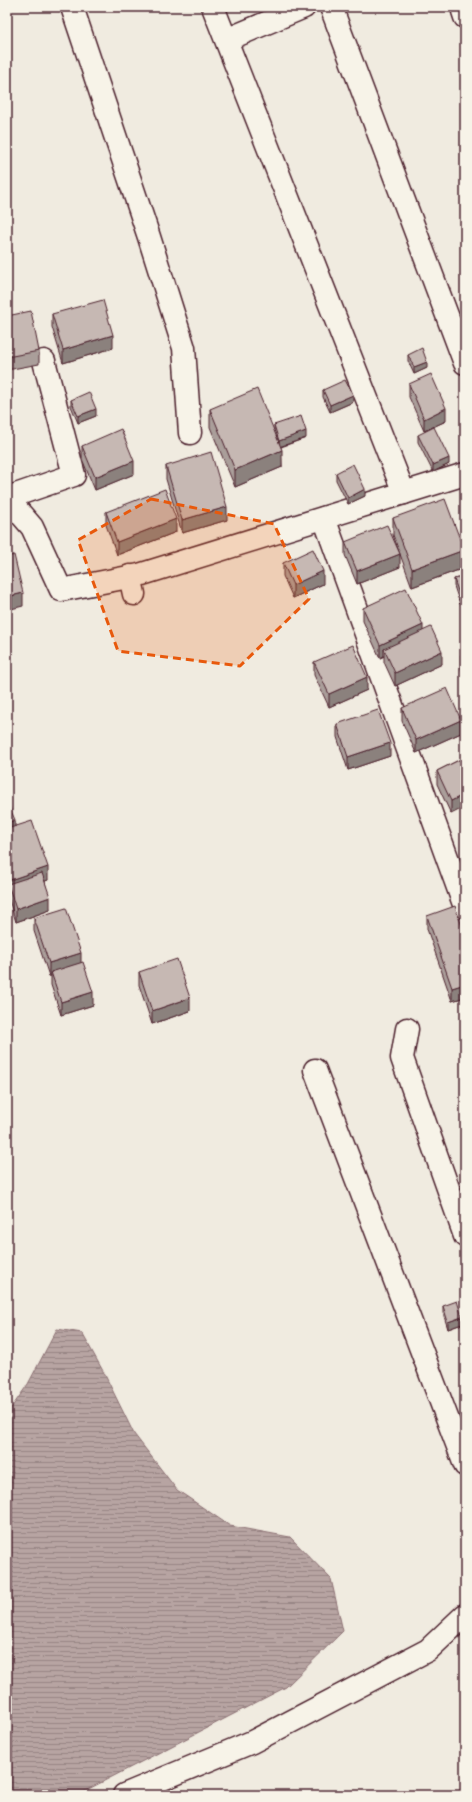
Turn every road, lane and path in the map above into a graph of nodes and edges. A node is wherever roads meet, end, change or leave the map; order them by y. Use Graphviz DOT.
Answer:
graph roads {
  1 [pos="72,7"];
  2 [pos="213,7"];
  3 [pos="304,7"];
  4 [pos="331,7"];
  5 [pos="226,40"];
  6 [pos="44,360"];
  7 [pos="465,364"];
  8 [pos="190,433"];
  9 [pos="465,474"];
  10 [pos="404,493"];
  11 [pos="7,498"];
  12 [pos="324,518"];
  13 [pos="465,908"];
  14 [pos="407,1029"];
  15 [pos="315,1070"];
  16 [pos="465,1236"];
  17 [pos="465,1465"];
  18 [pos="465,1616"];
  19 [pos="124,1795"];
  1 -- 8 [label="street"];
  2 -- 5 [label="street"];
  3 -- 5 [label="street"];
  4 -- 7 [label="street"];
  5 -- 10 [label="street"];
  6 -- 11 [label="street"];
  9 -- 10 [label="street"];
  10 -- 12 [label="street"];
  11 -- 12 [label="street"];
  12 -- 13 [label="street"];
  14 -- 16 [label="street"];
  15 -- 17 [label="street"];
  18 -- 19 [label="street"];
}
